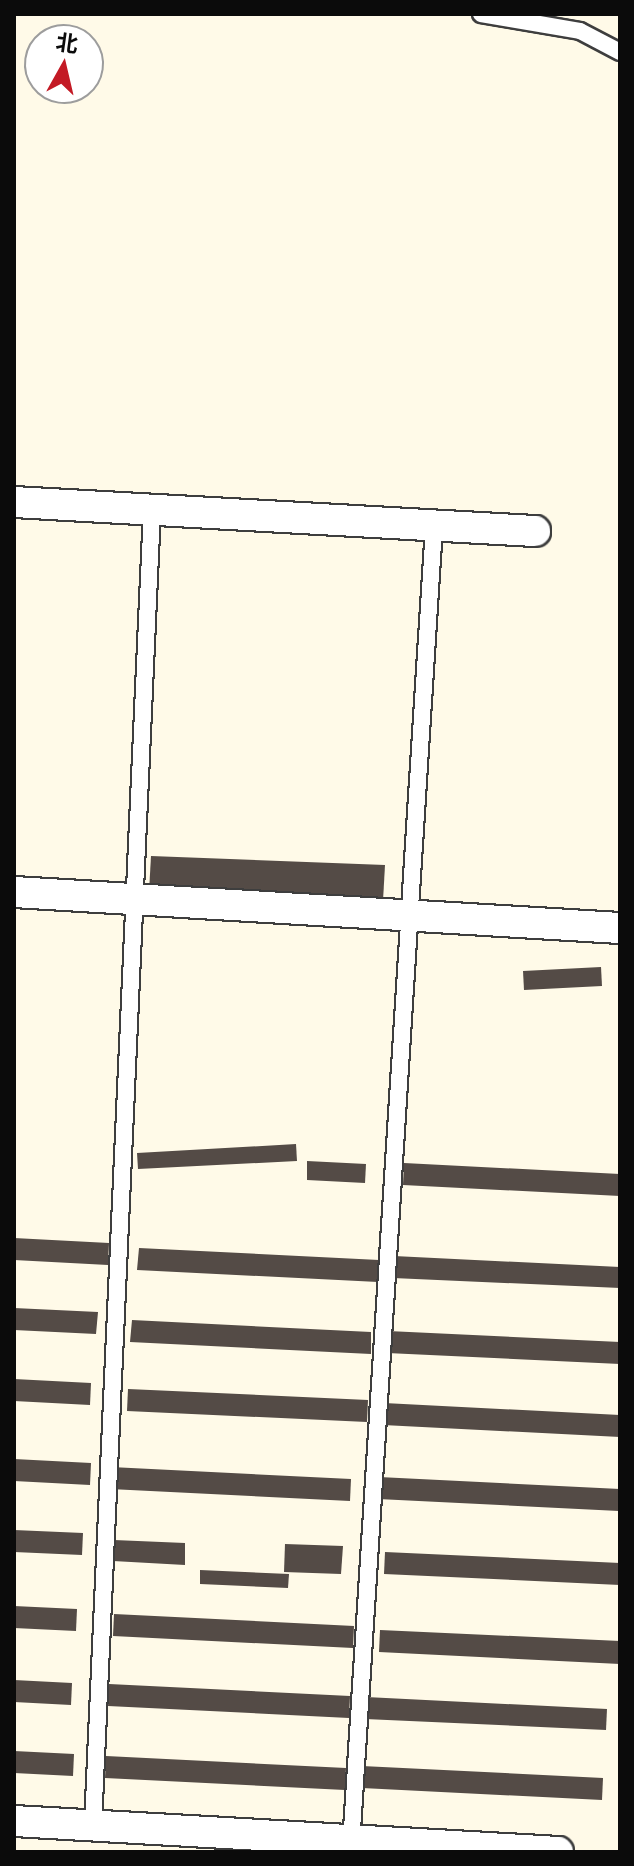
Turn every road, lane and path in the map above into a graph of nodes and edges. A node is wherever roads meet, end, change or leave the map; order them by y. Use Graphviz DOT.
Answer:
graph roads {
  1 [pos="481,14"];
  2 [pos="620,52"];
  3 [pos="14,502"];
  4 [pos="152,509"];
  5 [pos="434,526"];
  6 [pos="535,531"];
  7 [pos="14,892"];
  8 [pos="135,899"];
  9 [pos="410,915"];
  10 [pos="620,928"];
  11 [pos="14,1821"];
  12 [pos="93,1825"];
  13 [pos="351,1847"];
  14 [pos="558,1852"];
  1 -- 2 [label="lane"];
  3 -- 4 [label="street"];
  4 -- 5 [label="street"];
  4 -- 8 [label="lane"];
  5 -- 6 [label="street"];
  5 -- 9 [label="lane"];
  7 -- 8 [label="street"];
  8 -- 9 [label="street"];
  8 -- 12 [label="lane"];
  9 -- 10 [label="street"];
  9 -- 13 [label="lane"];
  11 -- 12 [label="street"];
  12 -- 13 [label="street"];
  13 -- 14 [label="street"];
}
